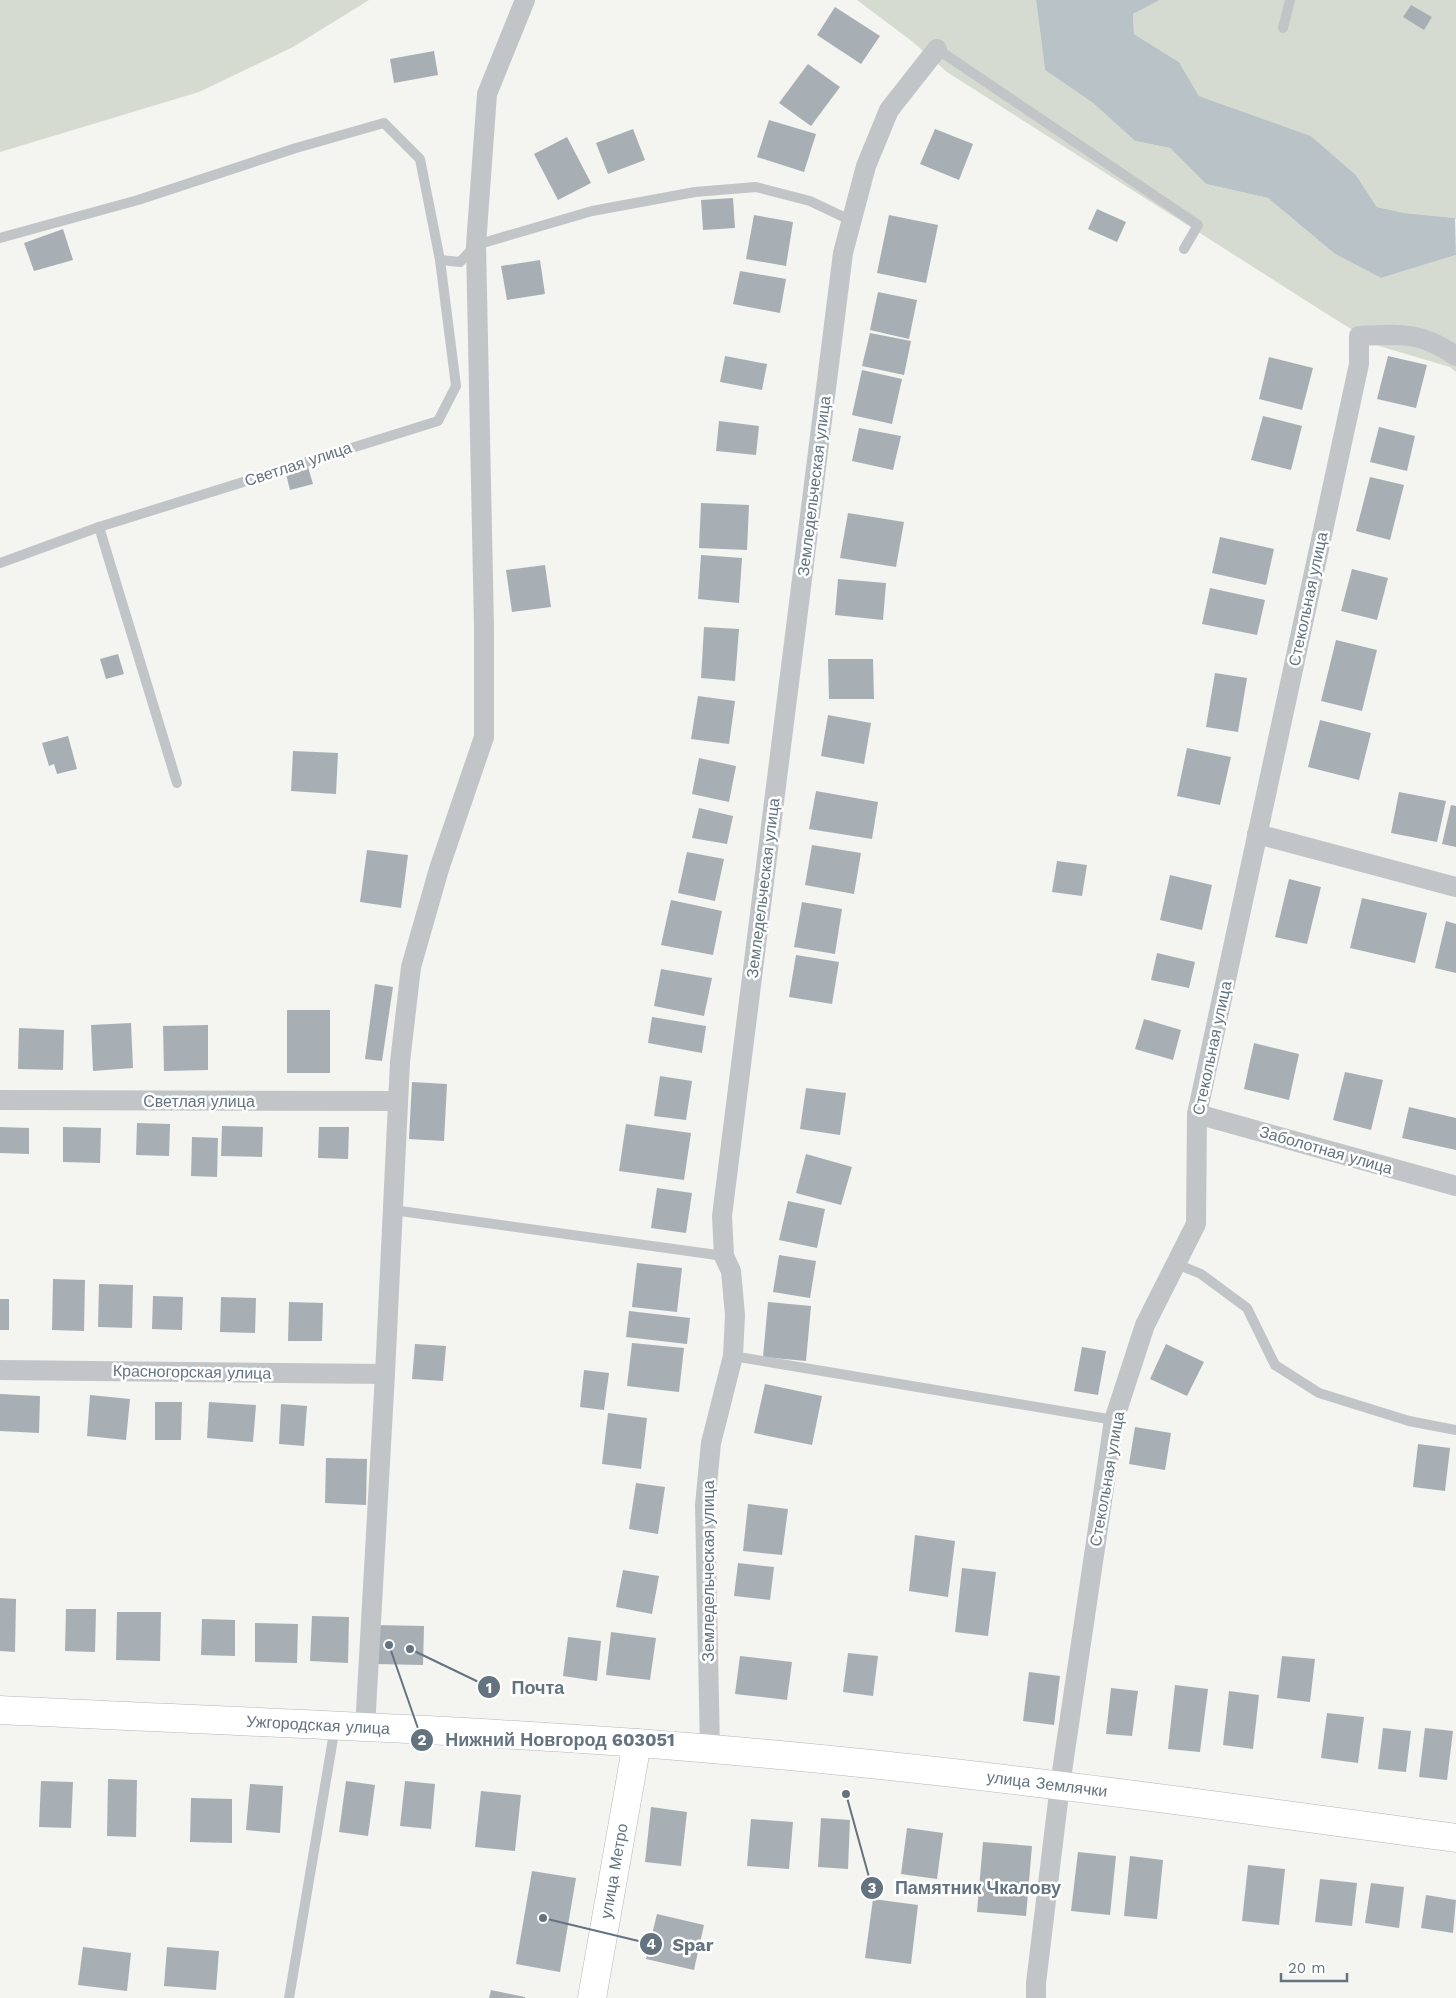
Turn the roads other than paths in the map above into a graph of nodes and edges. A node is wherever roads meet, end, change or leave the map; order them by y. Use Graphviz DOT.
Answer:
graph roads {
  1 [pos="525,0"];
  2 [pos="1290,0"];
  3 [pos="1283,28"];
  4 [pos="937,49"];
  5 [pos="852,221"];
  6 [pos="0,238"];
  7 [pos="476,245"];
  8 [pos="1184,249"];
  9 [pos="440,260"];
  10 [pos="1456,356"];
  11 [pos="99,527"];
  12 [pos="0,563"];
  13 [pos="177,783"];
  14 [pos="1257,834"];
  15 [pos="1456,886"];
  16 [pos="0,1100"];
  17 [pos="398,1101"];
  18 [pos="1197,1114"];
  19 [pos="1456,1186"];
  20 [pos="393,1210"];
  21 [pos="724,1256"];
  22 [pos="1177,1264"];
  23 [pos="732,1356"];
  24 [pos="0,1370"];
  25 [pos="385,1374"];
  26 [pos="1114,1420"];
  27 [pos="1456,1430"];
  28 [pos="0,1710"];
  29 [pos="335,1726"];
  30 [pos="364,1728"];
  31 [pos="637,1744"];
  32 [pos="710,1749"];
  33 [pos="1060,1784"];
  34 [pos="1456,1838"];
  35 [pos="289,1998"];
  36 [pos="592,1998"];
  37 [pos="1036,1998"];
  1 -- 7 [label="street"];
  2 -- 3 [label="lane"];
  4 -- 5 [label="street, Земледельческая улица"];
  4 -- 8 [label="lane"];
  5 -- 7 [label="lane"];
  5 -- 21 [label="street, Земледельческая улица"];
  6 -- 9 [label="lane, Светлая улица"];
  7 -- 9 [label="lane"];
  7 -- 17 [label="street"];
  9 -- 11 [label="lane, Светлая улица"];
  10 -- 14 [label="street, Стекольная улица"];
  11 -- 12 [label="lane, Светлая улица"];
  11 -- 13 [label="lane"];
  14 -- 15 [label="street"];
  14 -- 18 [label="street, Стекольная улица"];
  16 -- 17 [label="street, Светлая улица"];
  17 -- 20 [label="street"];
  18 -- 19 [label="street, Заболотная улица"];
  18 -- 22 [label="street, Стекольная улица"];
  20 -- 21 [label="lane"];
  20 -- 25 [label="street"];
  21 -- 23 [label="street, Земледельческая улица"];
  22 -- 26 [label="street, Стекольная улица"];
  22 -- 27 [label="lane"];
  23 -- 26 [label="lane"];
  23 -- 32 [label="street, Земледельческая улица"];
  24 -- 25 [label="street, Красногорская улица"];
  25 -- 30 [label="street"];
  26 -- 33 [label="street, Стекольная улица"];
  28 -- 29 [label="main road, Ужгородская улица"];
  29 -- 30 [label="main road, Ужгородская улица"];
  29 -- 35 [label="lane"];
  30 -- 31 [label="main road, Ужгородская улица"];
  31 -- 32 [label="main road, улица Землячки"];
  31 -- 36 [label="main road, улица Метро"];
  32 -- 33 [label="main road, улица Землячки"];
  33 -- 34 [label="main road, улица Землячки"];
  33 -- 37 [label="street, Стекольная улица"];
}
